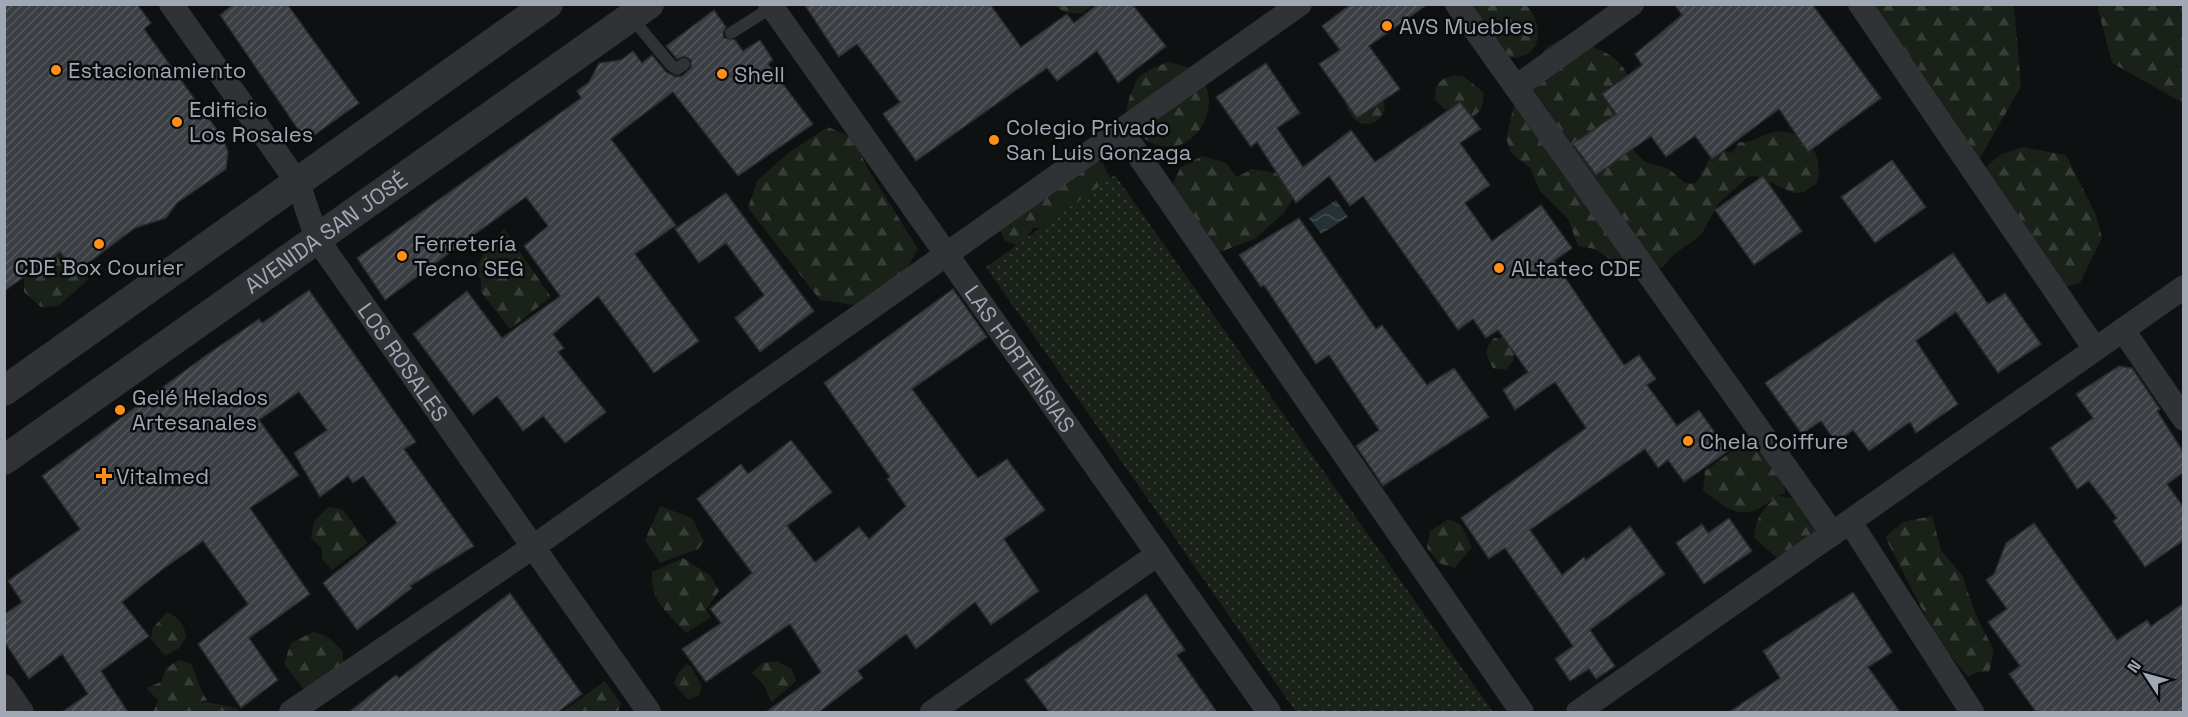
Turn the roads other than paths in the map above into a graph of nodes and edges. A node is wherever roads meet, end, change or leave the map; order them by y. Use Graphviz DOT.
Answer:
graph roads {
  1 [pos="171,4"];
  2 [pos="548,4"];
  3 [pos="1300,4"];
  4 [pos="1457,4"];
  5 [pos="1632,4"];
  6 [pos="1860,4"];
  7 [pos="771,6"];
  8 [pos="640,11"];
  9 [pos="730,33"];
  10 [pos="684,64"];
  11 [pos="1516,87"];
  12 [pos="1121,130"];
  13 [pos="298,183"];
  14 [pos="317,239"];
  15 [pos="946,253"];
  16 [pos="2184,287"];
  17 [pos="2122,330"];
  18 [pos="2095,349"];
  19 [pos="4,391"];
  20 [pos="2184,419"];
  21 [pos="4,460"];
  22 [pos="1841,528"];
  23 [pos="533,547"];
  24 [pos="1158,554"];
  25 [pos="4,686"];
  26 [pos="22,712"];
  27 [pos="291,712"];
  28 [pos="649,712"];
  29 [pos="932,712"];
  30 [pos="1269,712"];
  31 [pos="1522,712"];
  32 [pos="1578,712"];
  33 [pos="1972,712"];
  1 -- 13 [label="street, LOS ROSALES"];
  2 -- 13 [label="street"];
  3 -- 12 [label="street"];
  4 -- 11 [label="street"];
  5 -- 11 [label="street"];
  6 -- 18 [label="street"];
  7 -- 9 [label="lane"];
  7 -- 15 [label="street, LAS HORTENSIAS"];
  8 -- 10 [label="lane"];
  8 -- 14 [label="street, AVENIDA SAN JOSÉ"];
  11 -- 22 [label="street"];
  12 -- 15 [label="street"];
  12 -- 31 [label="street"];
  13 -- 14 [label="street, LOS ROSALES"];
  13 -- 19 [label="street"];
  14 -- 21 [label="street, AVENIDA SAN JOSÉ"];
  14 -- 23 [label="street, LOS ROSALES"];
  15 -- 23 [label="street"];
  15 -- 24 [label="street, LAS HORTENSIAS"];
  16 -- 17 [label="street"];
  17 -- 18 [label="street"];
  17 -- 20 [label="street"];
  18 -- 22 [label="street"];
  22 -- 32 [label="street"];
  22 -- 33 [label="street"];
  23 -- 27 [label="street"];
  23 -- 28 [label="street, LOS ROSALES"];
  24 -- 29 [label="street"];
  24 -- 30 [label="street, LAS HORTENSIAS"];
  25 -- 26 [label="street"];
}
